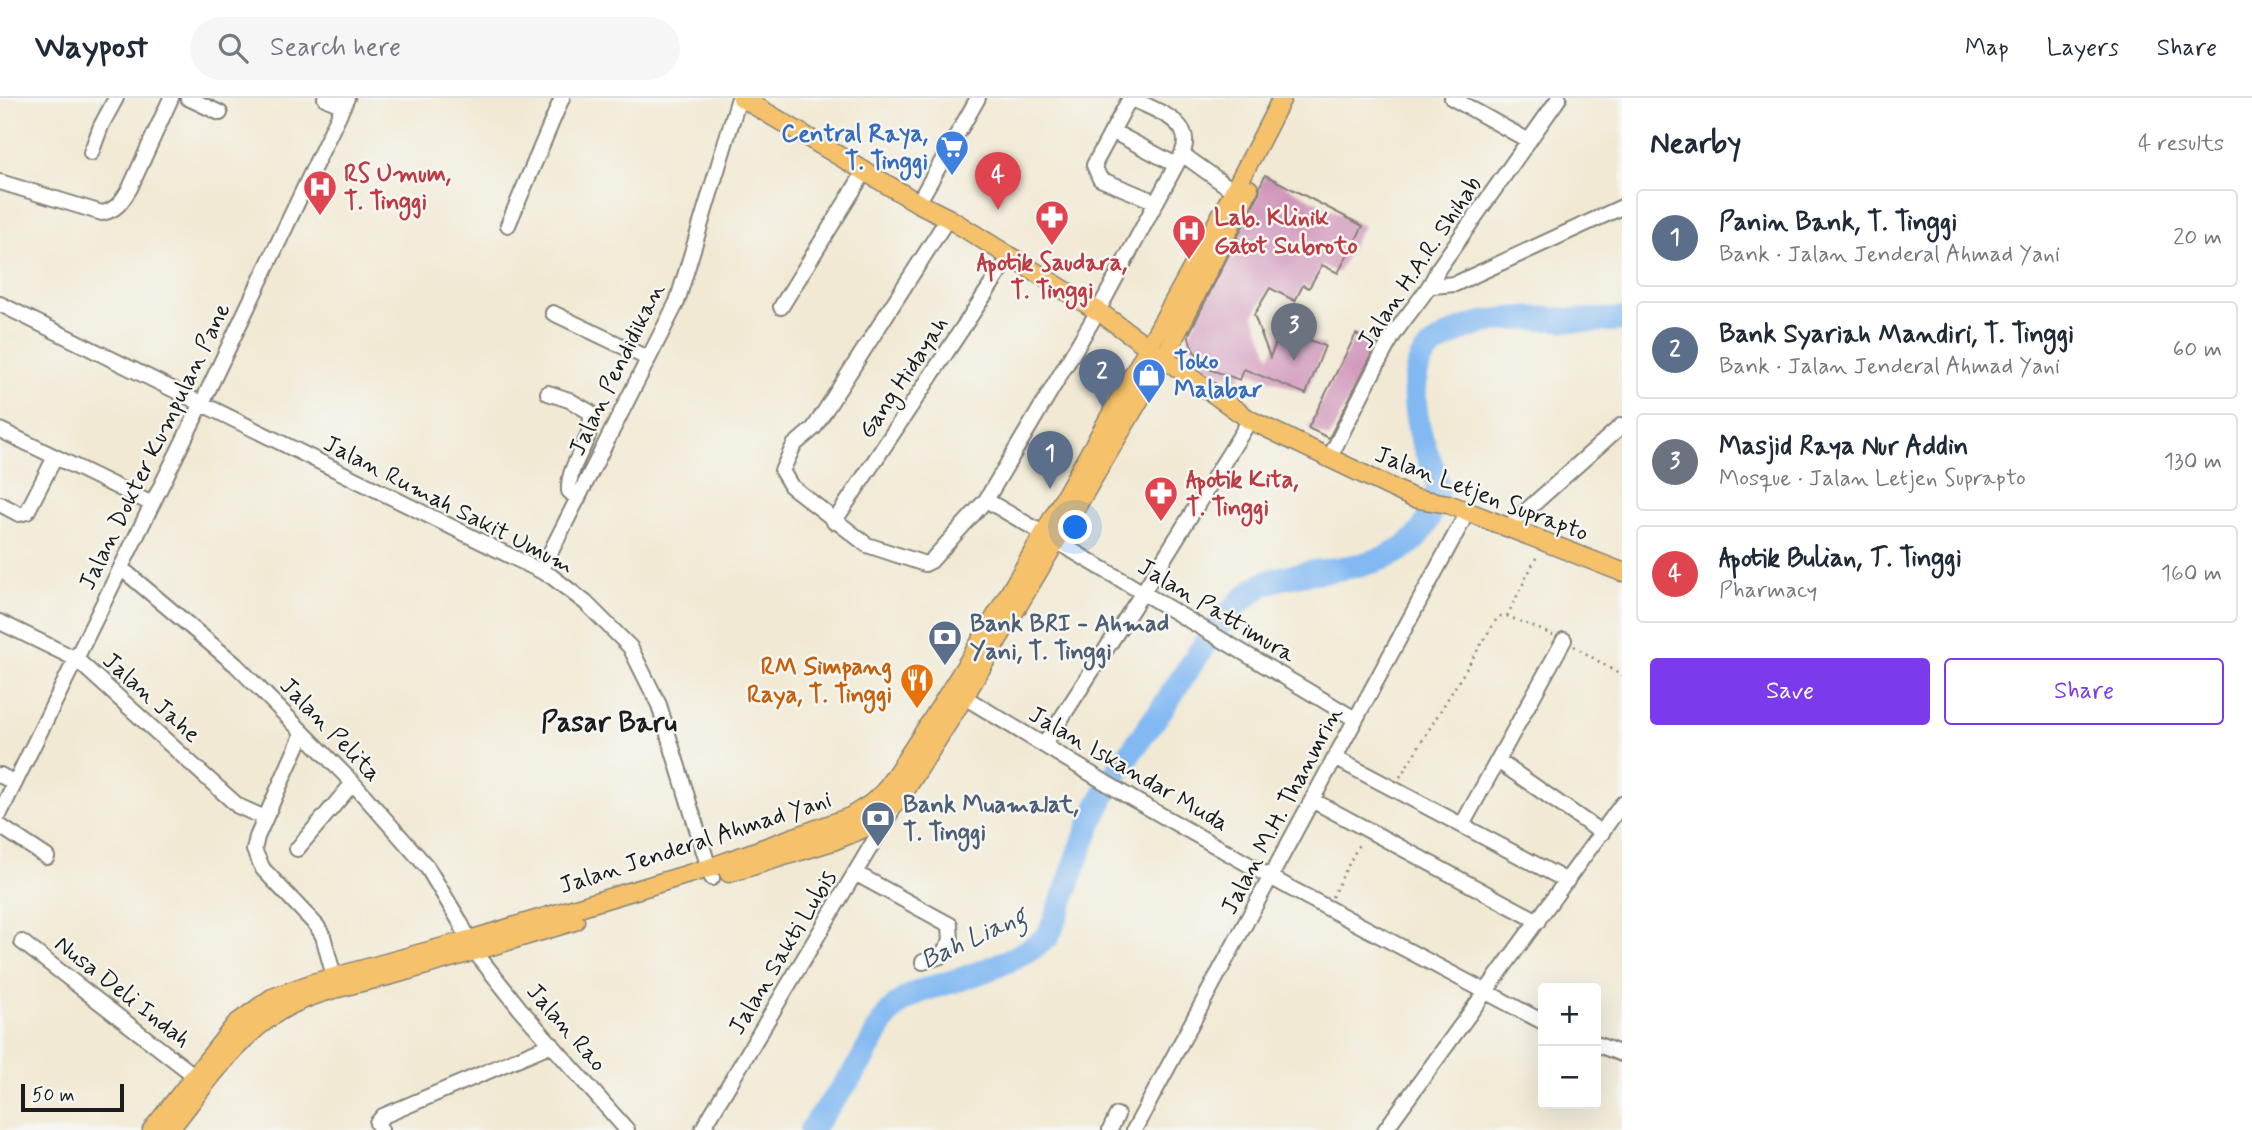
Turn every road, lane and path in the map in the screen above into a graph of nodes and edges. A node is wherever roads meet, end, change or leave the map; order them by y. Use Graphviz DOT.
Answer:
graph roads {
  1 [pos="116,98"];
  2 [pos="171,98"];
  3 [pos="188,98"];
  4 [pos="326,98"];
  5 [pos="562,98"];
  6 [pos="740,98"];
  7 [pos="978,98"];
  8 [pos="1130,98"];
  9 [pos="1452,98"];
  10 [pos="1559,98"];
  11 [pos="1284,99"];
  12 [pos="345,102"];
  13 [pos="220,113"];
  14 [pos="1112,131"];
  15 [pos="1529,141"];
  16 [pos="91,153"];
  17 [pos="1179,160"];
  18 [pos="864,171"];
  19 [pos="0,182"];
  20 [pos="1235,192"];
  21 [pos="1156,202"];
  22 [pos="918,203"];
  23 [pos="1622,207"];
  24 [pos="948,218"];
  25 [pos="508,225"];
  26 [pos="1009,258"];
  27 [pos="1432,286"];
  28 [pos="0,304"];
  29 [pos="781,307"];
  30 [pos="1098,311"];
  31 [pos="553,313"];
  32 [pos="1149,347"];
  33 [pos="647,358"];
  34 [pos="1164,358"];
  35 [pos="548,393"];
  36 [pos="201,405"];
  37 [pos="1250,420"];
  38 [pos="1622,425"];
  39 [pos="0,430"];
  40 [pos="55,457"];
  41 [pos="1329,459"];
  42 [pos="578,499"];
  43 [pos="986,500"];
  44 [pos="0,504"];
  45 [pos="152,504"];
  46 [pos="1468,511"];
  47 [pos="834,522"];
  48 [pos="1508,527"];
  49 [pos="1050,538"];
  50 [pos="1537,555"];
  51 [pos="121,568"];
  52 [pos="541,571"];
  53 [pos="1622,572"];
  54 [pos="1143,592"];
  55 [pos="1507,616"];
  56 [pos="0,622"];
  57 [pos="1564,640"];
  58 [pos="76,659"];
  59 [pos="1622,676"];
  60 [pos="958,693"];
  61 [pos="1355,719"];
  62 [pos="303,733"];
  63 [pos="1044,746"];
  64 [pos="1335,758"];
  65 [pos="1498,761"];
  66 [pos="0,775"];
  67 [pos="15,783"];
  68 [pos="353,783"];
  69 [pos="1393,790"];
  70 [pos="901,797"];
  71 [pos="1312,800"];
  72 [pos="1622,804"];
  73 [pos="0,813"];
  74 [pos="265,818"];
  75 [pos="1462,825"];
  76 [pos="0,826"];
  77 [pos="1602,833"];
  78 [pos="1359,844"];
  79 [pos="297,849"];
  80 [pos="47,857"];
  81 [pos="711,873"];
  82 [pos="855,873"];
  83 [pos="1271,876"];
  84 [pos="1567,881"];
  85 [pos="1326,908"];
  86 [pos="1538,921"];
  87 [pos="22,942"];
  88 [pos="472,946"];
  89 [pos="923,962"];
  90 [pos="334,977"];
  91 [pos="1487,992"];
  92 [pos="1538,1019"];
  93 [pos="552,1044"];
  94 [pos="1601,1046"];
  95 [pos="1622,1054"];
  96 [pos="195,1076"];
  97 [pos="1117,1115"];
  98 [pos="152,1130"];
  99 [pos="169,1130"];
  100 [pos="381,1130"];
  101 [pos="627,1130"];
  102 [pos="702,1130"];
  103 [pos="1110,1130"];
  104 [pos="1134,1130"];
  105 [pos="1385,1130"];
  1 -- 16 [label="street"];
  2 -- 19 [label="street"];
  3 -- 13 [label="street"];
  4 -- 12 [label="street"];
  5 -- 25 [label="street"];
  6 -- 18 [label="main road, Jalan Letjen Suprapto"];
  6 -- 33 [label="street, Jalan Pendidikan"];
  7 -- 22 [label="street"];
  8 -- 14 [label="street"];
  8 -- 17 [label="street"];
  9 -- 15 [label="street"];
  10 -- 15 [label="street, Jalan H.A.R. Shihab"];
  11 -- 20 [label="main road, Jalan Jenderal Ahmad Yani"];
  11 -- 34 [label="main road, Jalan Jenderal Ahmad Yani"];
  12 -- 36 [label="street, Jalan Dokter Kumpulan Pane"];
  14 -- 17 [label="street"];
  14 -- 21 [label="street"];
  15 -- 27 [label="street, Jalan H.A.R. Shihab"];
  17 -- 20 [label="street"];
  17 -- 21 [label="street"];
  18 -- 22 [label="main road, Jalan Letjen Suprapto"];
  18 -- 29 [label="street"];
  20 -- 32 [label="main road, Jalan Jenderal Ahmad Yani"];
  21 -- 30 [label="street"];
  22 -- 24 [label="main road, Jalan Letjen Suprapto"];
  23 -- 27 [label="street"];
  24 -- 26 [label="main road, Jalan Letjen Suprapto"];
  24 -- 47 [label="street"];
  26 -- 30 [label="main road, Jalan Letjen Suprapto"];
  26 -- 47 [label="street, Gang Hidayah"];
  27 -- 41 [label="street, Jalan H.A.R. Shihab"];
  28 -- 36 [label="street, Jalan Rumah Sakit Umum"];
  30 -- 32 [label="main road, Jalan Letjen Suprapto"];
  30 -- 43 [label="street"];
  31 -- 33 [label="street"];
  32 -- 34 [label="main road, Jalan Letjen Suprapto"];
  32 -- 49 [label="main road, Jalan Jenderal Ahmad Yani"];
  33 -- 42 [label="street, Jalan Pendidikan"];
  34 -- 37 [label="main road, Jalan Letjen Suprapto"];
  34 -- 49 [label="main road, Jalan Jenderal Ahmad Yani"];
  35 -- 42 [label="street"];
  36 -- 45 [label="street, Jalan Dokter Kumpulan Pane"];
  36 -- 52 [label="street, Jalan Rumah Sakit Umum"];
  37 -- 41 [label="main road, Jalan Letjen Suprapto"];
  37 -- 54 [label="street"];
  38 -- 48 [label="street"];
  39 -- 40 [label="street"];
  40 -- 44 [label="street"];
  40 -- 45 [label="street"];
  41 -- 46 [label="main road, Jalan Letjen Suprapto"];
  42 -- 52 [label="street, Jalan Pendidikan"];
  43 -- 47 [label="street"];
  43 -- 49 [label="street, Jalan Pattimura"];
  45 -- 51 [label="street, Jalan Dokter Kumpulan Pane"];
  46 -- 48 [label="main road, Jalan Letjen Suprapto"];
  46 -- 61 [label="street, Jalan M.H. Thanmrin"];
  48 -- 53 [label="main road, Jalan Letjen Suprapto"];
  49 -- 54 [label="street, Jalan Pattimura"];
  49 -- 60 [label="main road, Jalan Jenderal Ahmad Yani"];
  50 -- 55 [label="path"];
  51 -- 58 [label="street, Jalan Dokter Kumpulan Pane"];
  51 -- 62 [label="street, Jalan Pelita"];
  52 -- 81 [label="street, Jalan Rumah Sakit Umum"];
  54 -- 61 [label="street, Jalan Pattimura"];
  54 -- 63 [label="street"];
  55 -- 57 [label="path"];
  55 -- 69 [label="path"];
  56 -- 58 [label="street, Jalan Jahe"];
  57 -- 59 [label="path"];
  57 -- 65 [label="street"];
  58 -- 67 [label="street, Jalan Dokter Kumpulan Pane"];
  58 -- 74 [label="street, Jalan Jahe"];
  60 -- 63 [label="street, Jalan Iskandar Muda"];
  60 -- 70 [label="main road, Jalan Jenderal Ahmad Yani"];
  60 -- 81 [label="main road, Jalan Jenderal Ahmad Yani"];
  61 -- 64 [label="street, Jalan M.H. Thanmrin"];
  62 -- 68 [label="street, Jalan Pelita"];
  62 -- 74 [label="street"];
  63 -- 83 [label="street, Jalan Iskandar Muda"];
  64 -- 69 [label="street"];
  64 -- 71 [label="street, Jalan M.H. Thanmrin"];
  65 -- 75 [label="street"];
  65 -- 77 [label="street"];
  66 -- 67 [label="street"];
  67 -- 73 [label="street, Jalan Dokter Kumpulan Pane"];
  68 -- 79 [label="street"];
  68 -- 88 [label="street, Jalan Pelita"];
  69 -- 75 [label="street"];
  70 -- 81 [label="main road, Jalan Jenderal Ahmad Yani"];
  70 -- 82 [label="street, Jalan Sakti Lubis"];
  71 -- 83 [label="street, Jalan M.H. Thanmrin"];
  71 -- 86 [label="street"];
  72 -- 77 [label="street"];
  74 -- 90 [label="street"];
  75 -- 84 [label="street"];
  76 -- 80 [label="street"];
  77 -- 84 [label="street"];
  78 -- 85 [label="path"];
  81 -- 88 [label="main road, Jalan Jenderal Ahmad Yani"];
  82 -- 89 [label="street"];
  82 -- 102 [label="street, Jalan Sakti Lubis"];
  83 -- 85 [label="street, Jalan Iskandar Muda"];
  83 -- 104 [label="street, Jalan M.H. Thanmrin"];
  84 -- 86 [label="street"];
  85 -- 91 [label="street, Jalan Iskandar Muda"];
  86 -- 91 [label="street"];
  87 -- 96 [label="street, Nusa Deli Indah"];
  88 -- 90 [label="main road, Jalan Jenderal Ahmad Yani"];
  88 -- 93 [label="street, Jalan Rao"];
  88 -- 99 [label="main road, Jalan Jenderal Ahmad Yani"];
  90 -- 96 [label="main road, Jalan Jenderal Ahmad Yani"];
  91 -- 92 [label="street, Jalan Iskandar Muda"];
  91 -- 105 [label="street"];
  93 -- 100 [label="street"];
  93 -- 101 [label="street, Jalan Rao"];
  94 -- 95 [label="street"];
  96 -- 98 [label="main road, Jalan Jenderal Ahmad Yani"];
  97 -- 103 [label="street"];
}
